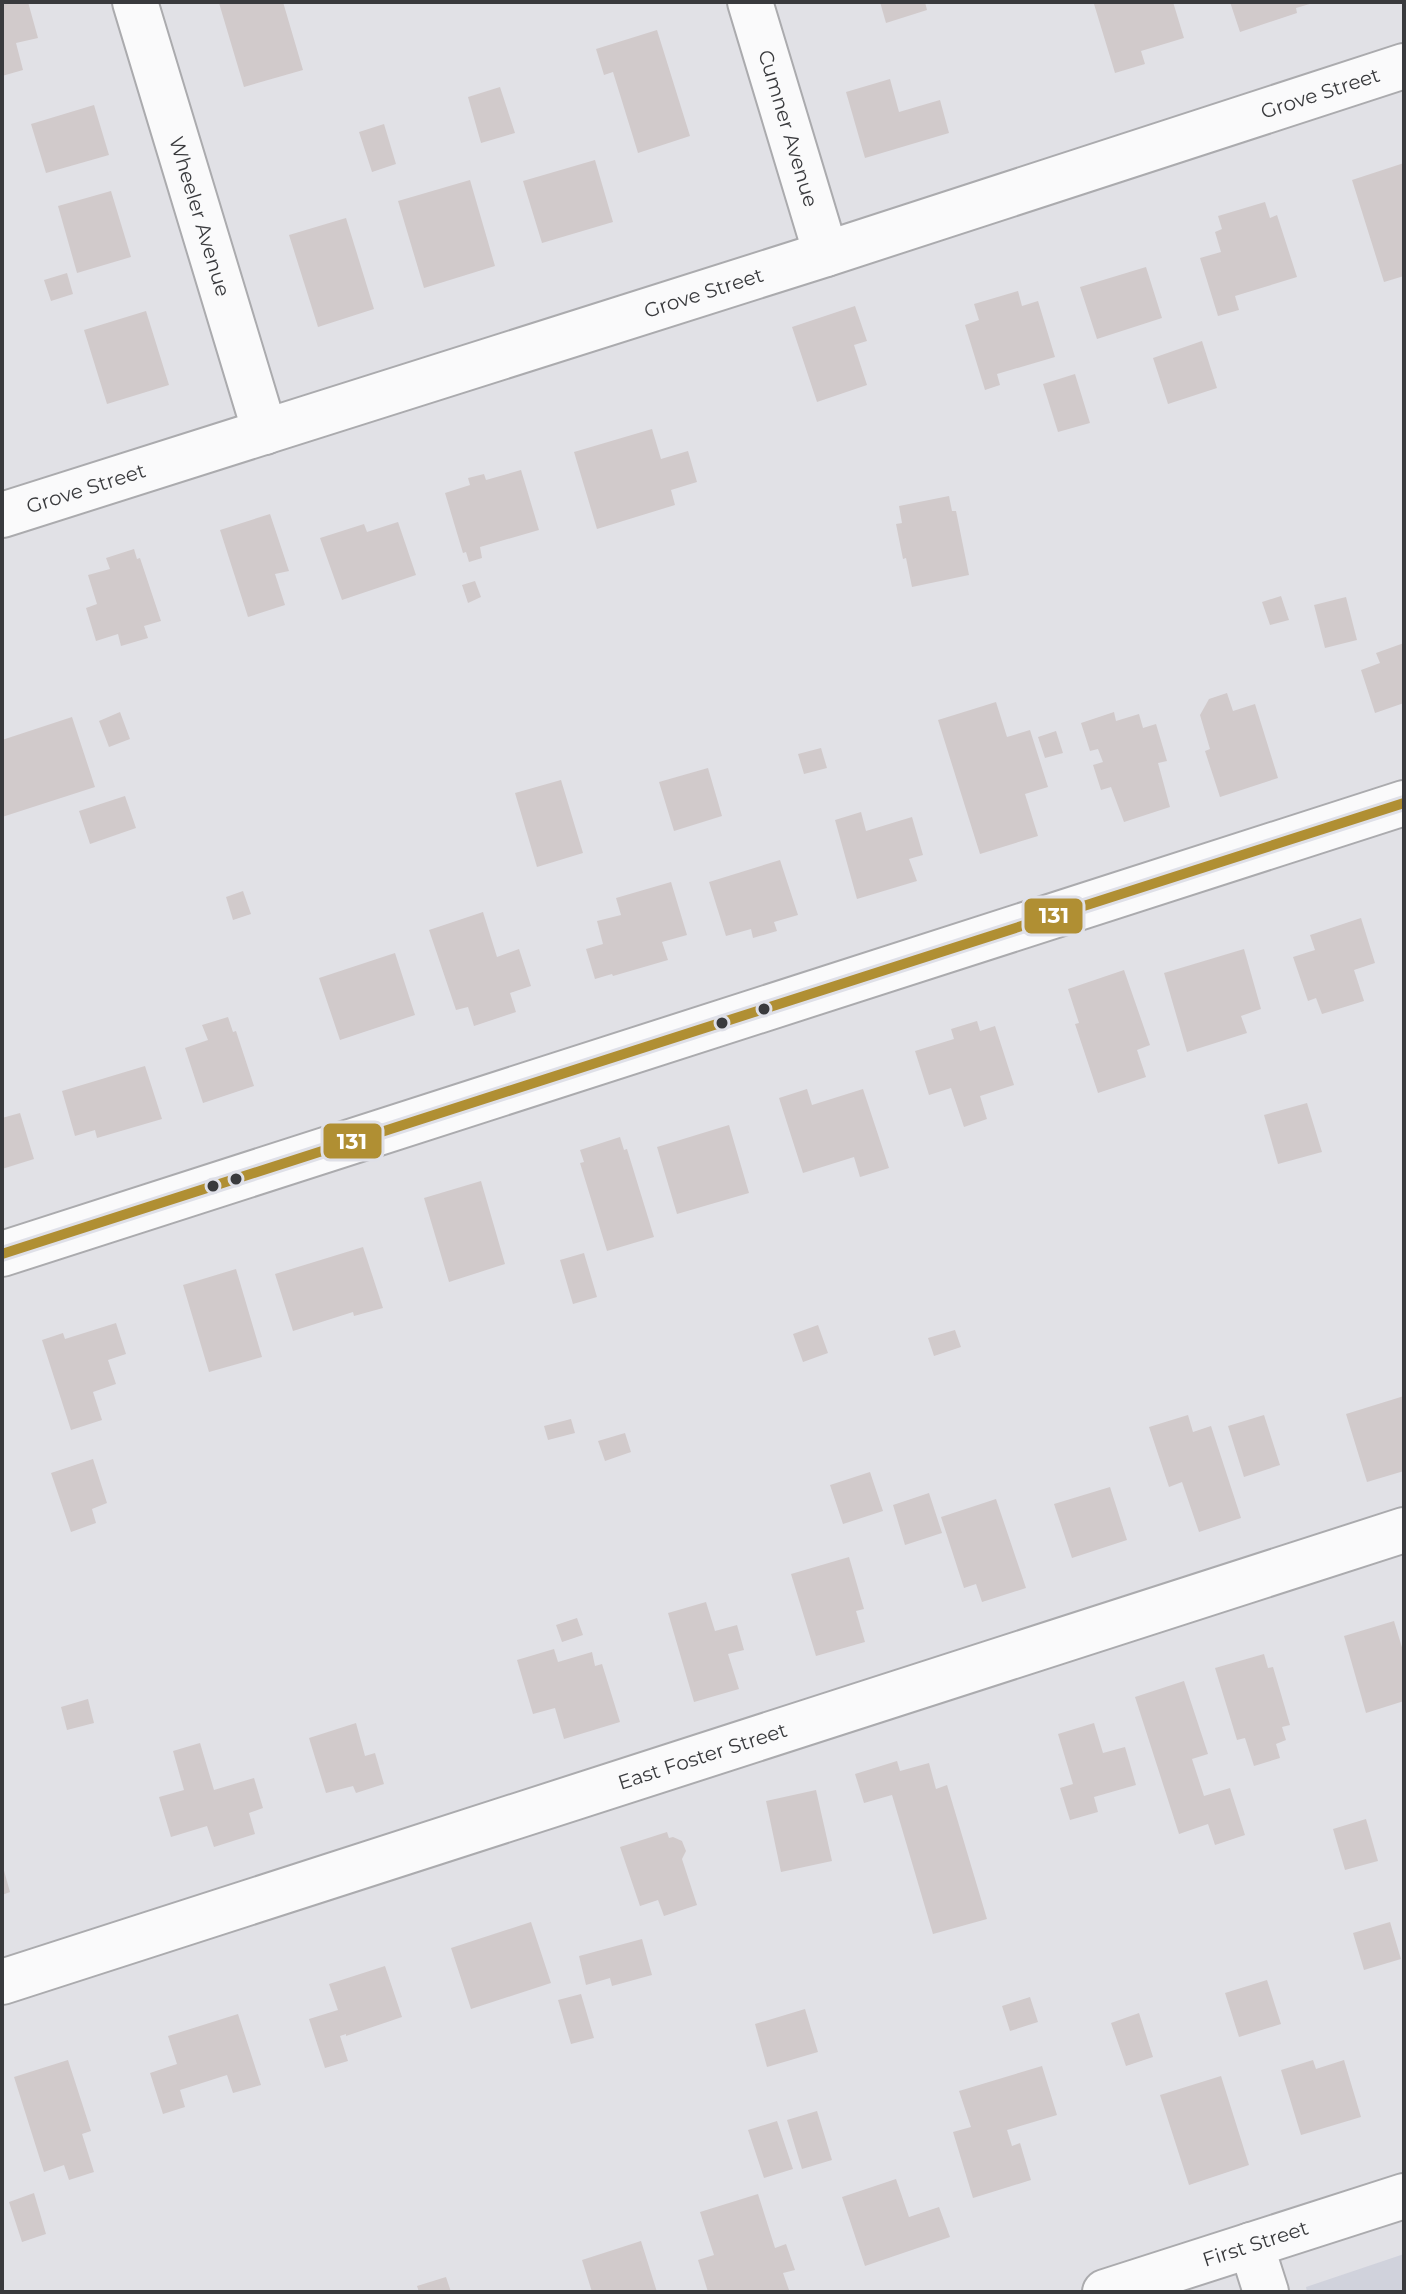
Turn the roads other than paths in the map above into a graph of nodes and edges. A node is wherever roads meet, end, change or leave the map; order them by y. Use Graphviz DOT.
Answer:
graph roads {
  1 [pos="135,2"];
  2 [pos="750,2"];
  3 [pos="1404,66"];
  4 [pos="826,254"];
  5 [pos="265,432"];
  6 [pos="2,515"];
  7 [pos="1404,803"];
  8 [pos="2,1254"];
  9 [pos="1404,1530"];
  10 [pos="2,1982"];
  11 [pos="1404,2196"];
  12 [pos="1251,2245"];
  13 [pos="1105,2292"];
  14 [pos="1266,2292"];
  1 -- 5 [label="street, Wheeler Avenue"];
  2 -- 4 [label="street, Cumner Avenue"];
  3 -- 4 [label="street, Grove Street"];
  4 -- 5 [label="street, Grove Street"];
  5 -- 6 [label="street, Grove Street"];
  7 -- 8 [label="street"];
  9 -- 10 [label="street, East Foster Street"];
  11 -- 12 [label="street, First Street"];
  12 -- 13 [label="street, First Street"];
  12 -- 14 [label="street"];
}
